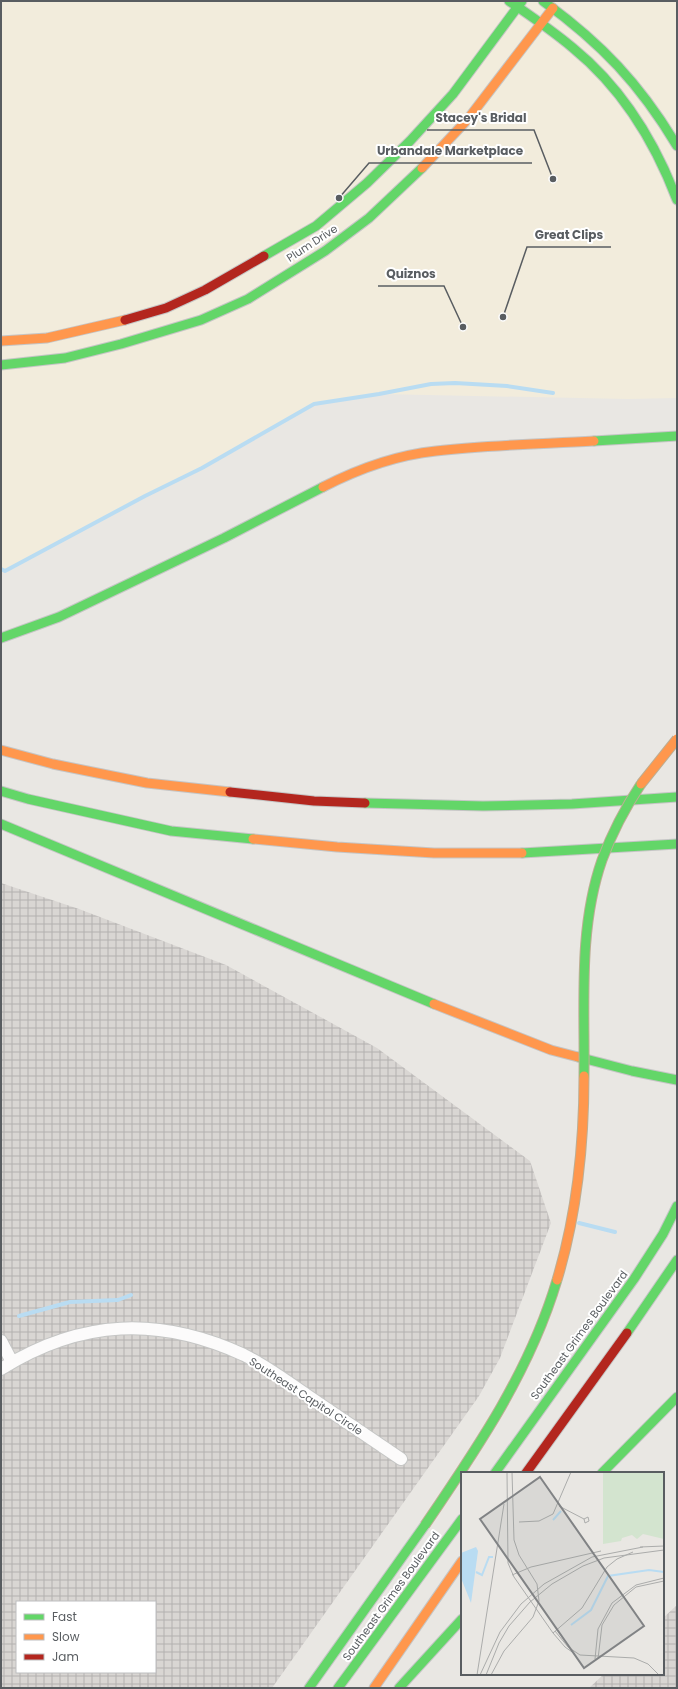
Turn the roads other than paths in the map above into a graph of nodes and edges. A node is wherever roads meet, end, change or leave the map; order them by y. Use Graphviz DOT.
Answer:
graph roads {
  1 [pos="509,1"];
  2 [pos="543,1"];
  3 [pos="520,4"];
  4 [pos="553,8"];
  5 [pos="541,23"];
  6 [pos="677,146"];
  7 [pos="677,200"];
  8 [pos="1,341"];
  9 [pos="1,365"];
  10 [pos="677,436"];
  11 [pos="1,638"];
  12 [pos="677,739"];
  13 [pos="1,750"];
  14 [pos="1,791"];
  15 [pos="672,798"];
  16 [pos="1,824"];
  17 [pos="676,844"];
  18 [pos="677,1080"];
  19 [pos="677,1206"];
  20 [pos="677,1260"];
  21 [pos="1,1341"];
  22 [pos="12,1362"];
  23 [pos="1,1369"];
  24 [pos="677,1397"];
  25 [pos="401,1459"];
  26 [pos="461,1472"];
  27 [pos="496,1472"];
  28 [pos="527,1472"];
  29 [pos="603,1472"];
  30 [pos="461,1473"];
  31 [pos="461,1520"];
  32 [pos="461,1563"];
  33 [pos="461,1619"];
  34 [pos="309,1688"];
  35 [pos="338,1688"];
  36 [pos="374,1688"];
  37 [pos="399,1688"];
  1 -- 3 [label="main road"];
  2 -- 4 [label="main road"];
  3 -- 5 [label="main road"];
  3 -- 8 [label="main road, Plum Drive"];
  4 -- 5 [label="main road, Plum Drive"];
  4 -- 6 [label="main road"];
  5 -- 7 [label="main road"];
  5 -- 9 [label="main road, Plum Drive"];
  10 -- 11 [label="main road"];
  12 -- 26 [label="main road, bridge"];
  13 -- 15 [label="main road"];
  14 -- 17 [label="main road"];
  16 -- 18 [label="main road"];
  19 -- 27 [label="main road, Southeast Grimes Boulevard"];
  20 -- 28 [label="main road"];
  21 -- 22 [label="street"];
  22 -- 23 [label="street, Southeast Capitol Circle"];
  22 -- 25 [label="street, Southeast Capitol Circle"];
  24 -- 29 [label="main road"];
  30 -- 34 [label="main road, bridge"];
  31 -- 35 [label="main road, Southeast Grimes Boulevard"];
  32 -- 36 [label="main road"];
  33 -- 37 [label="main road"];
}
